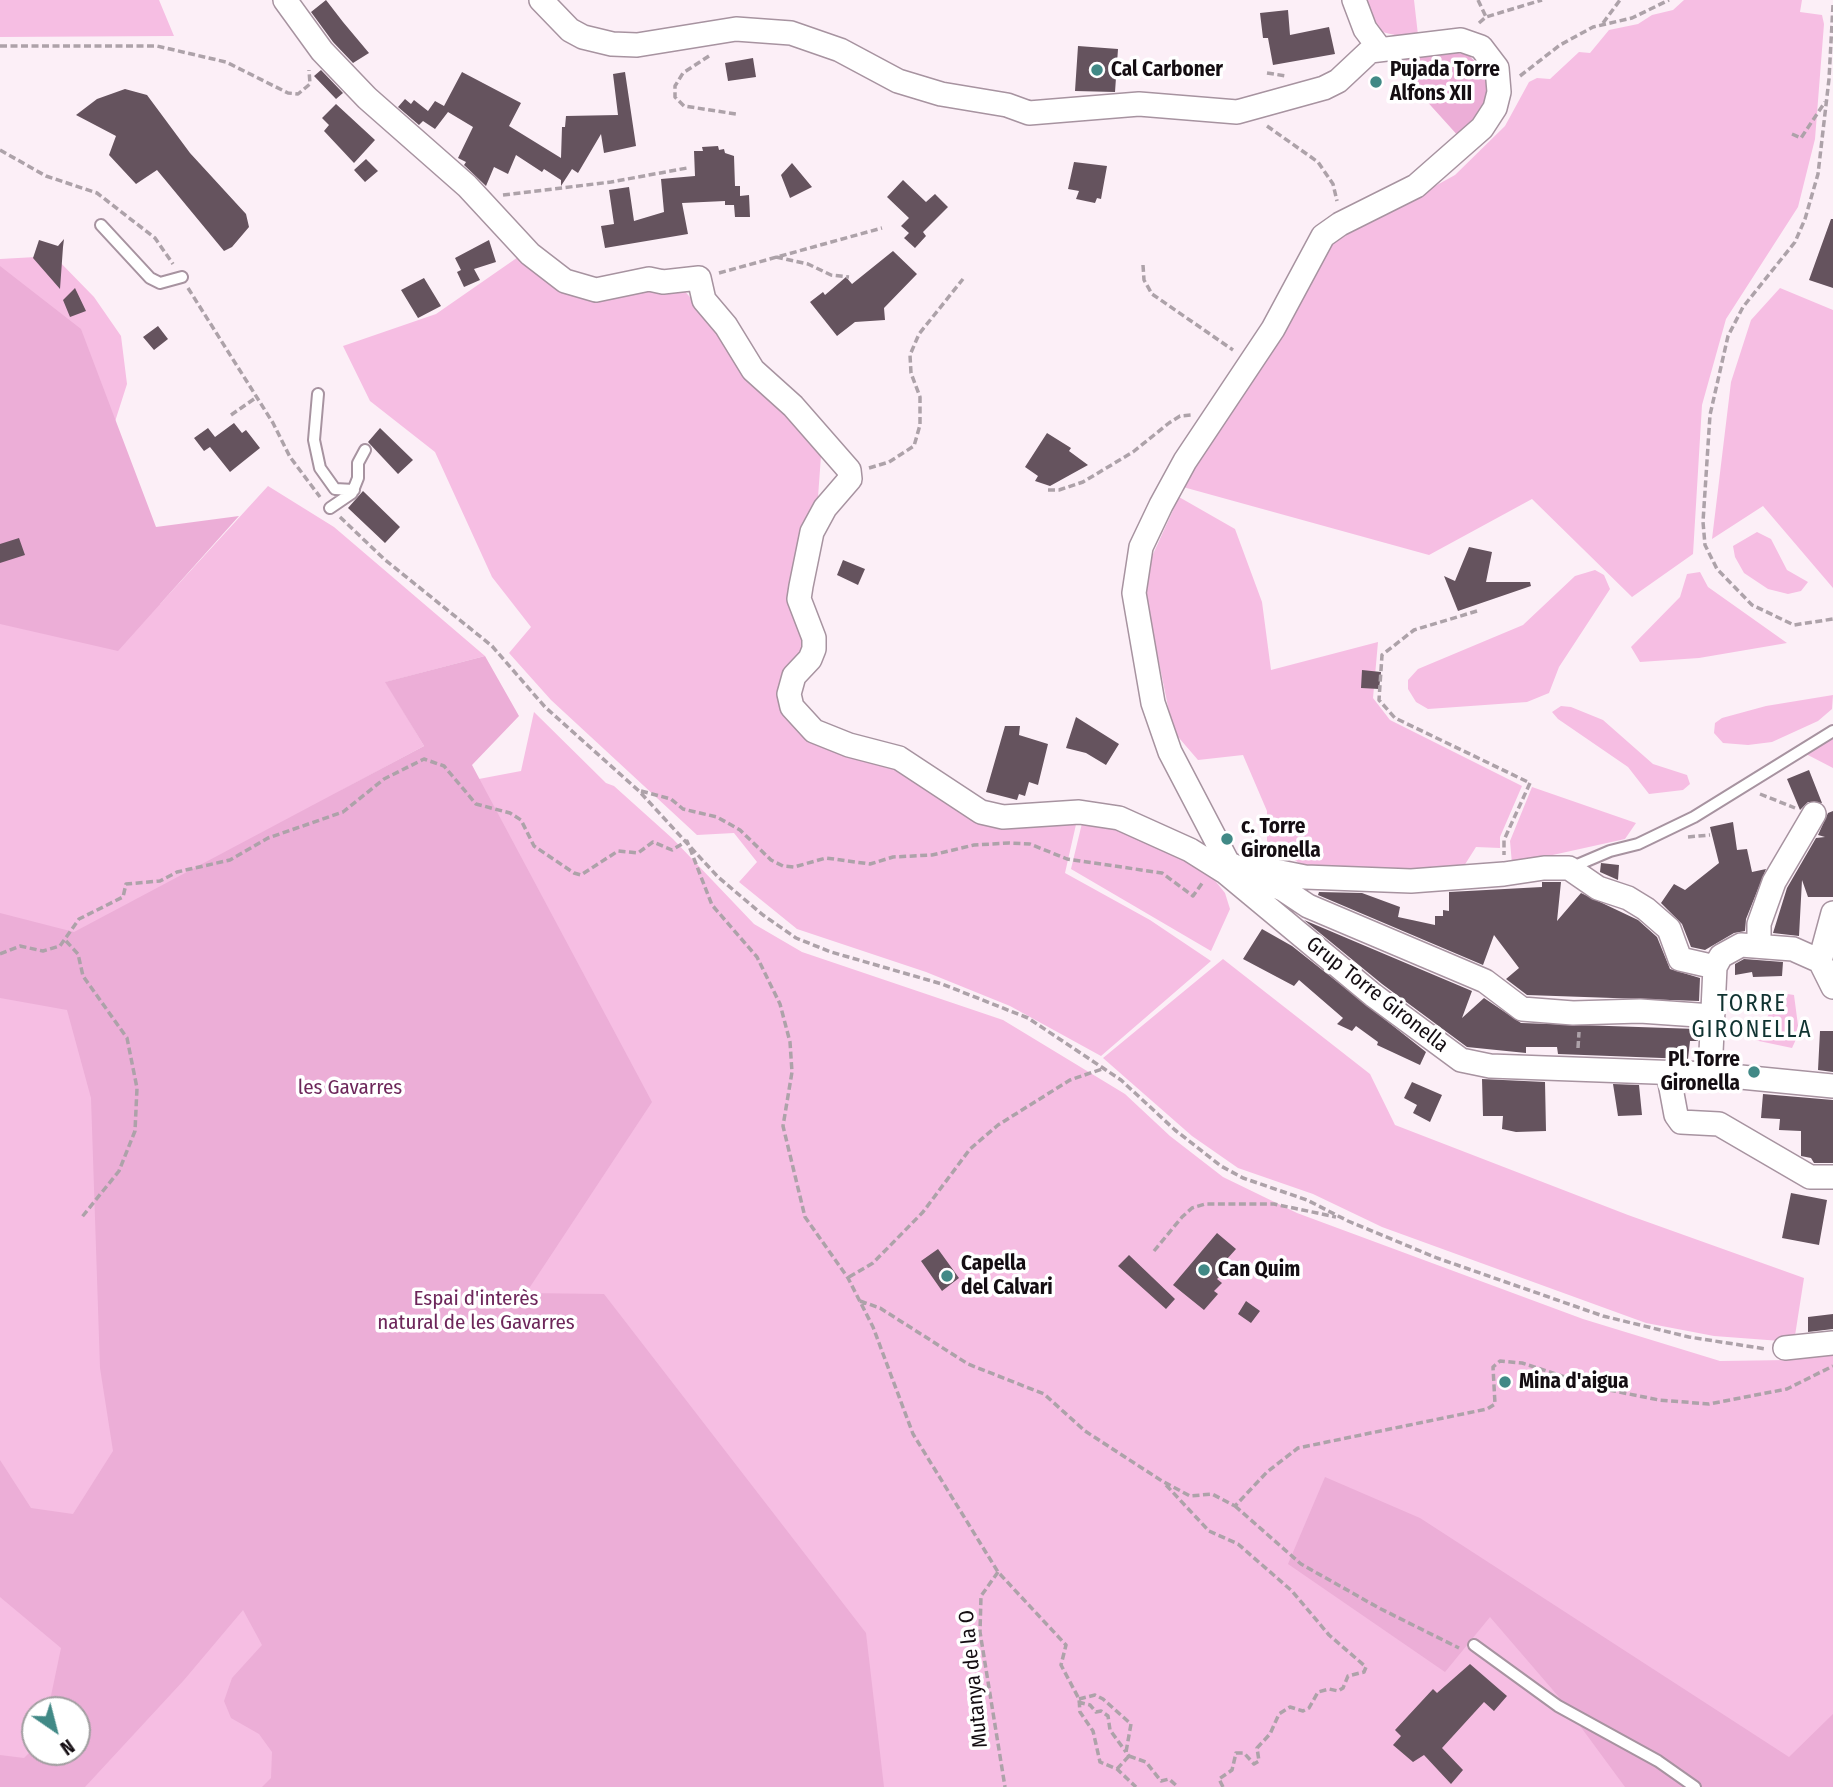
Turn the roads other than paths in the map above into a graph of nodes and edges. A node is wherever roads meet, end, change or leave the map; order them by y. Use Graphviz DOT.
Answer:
graph roads {
  1 [pos="285,0"];
  2 [pos="541,0"];
  3 [pos="1354,0"];
  4 [pos="1380,49"];
  5 [pos="101,225"];
  6 [pos="182,277"];
  7 [pos="318,394"];
  8 [pos="365,450"];
  9 [pos="354,490"];
  10 [pos="330,508"];
  11 [pos="1833,731"];
  12 [pos="1814,814"];
  13 [pos="1223,867"];
  14 [pos="1569,868"];
  15 [pos="1833,913"];
  16 [pos="1759,944"];
  17 [pos="1820,961"];
  18 [pos="1715,967"];
  19 [pos="1833,987"];
  20 [pos="1712,1016"];
  21 [pos="1668,1072"];
  22 [pos="1710,1074"];
  23 [pos="1833,1086"];
  24 [pos="1833,1177"];
  25 [pos="1833,1343"];
  26 [pos="1785,1348"];
  27 [pos="1470,1649"];
  28 [pos="1695,1787"];
  1 -- 13 [label="street"];
  2 -- 4 [label="street"];
  3 -- 4 [label="street"];
  4 -- 13 [label="street"];
  5 -- 6 [label="lane"];
  7 -- 9 [label="lane"];
  8 -- 9 [label="lane"];
  9 -- 10 [label="lane"];
  11 -- 14 [label="lane"];
  12 -- 16 [label="street"];
  13 -- 14 [label="street"];
  13 -- 20 [label="street, Grup Torre Gironella"];
  13 -- 21 [label="street, Grup Torre Gironella"];
  14 -- 18 [label="street"];
  15 -- 17 [label="street"];
  16 -- 17 [label="street"];
  16 -- 18 [label="street"];
  17 -- 19 [label="street"];
  18 -- 20 [label="street"];
  20 -- 22 [label="street"];
  21 -- 22 [label="street, Grup Torre Gironella"];
  21 -- 24 [label="street"];
  22 -- 23 [label="street, Grup Torre Gironella"];
  25 -- 26 [label="street"];
  27 -- 28 [label="lane"];
}
